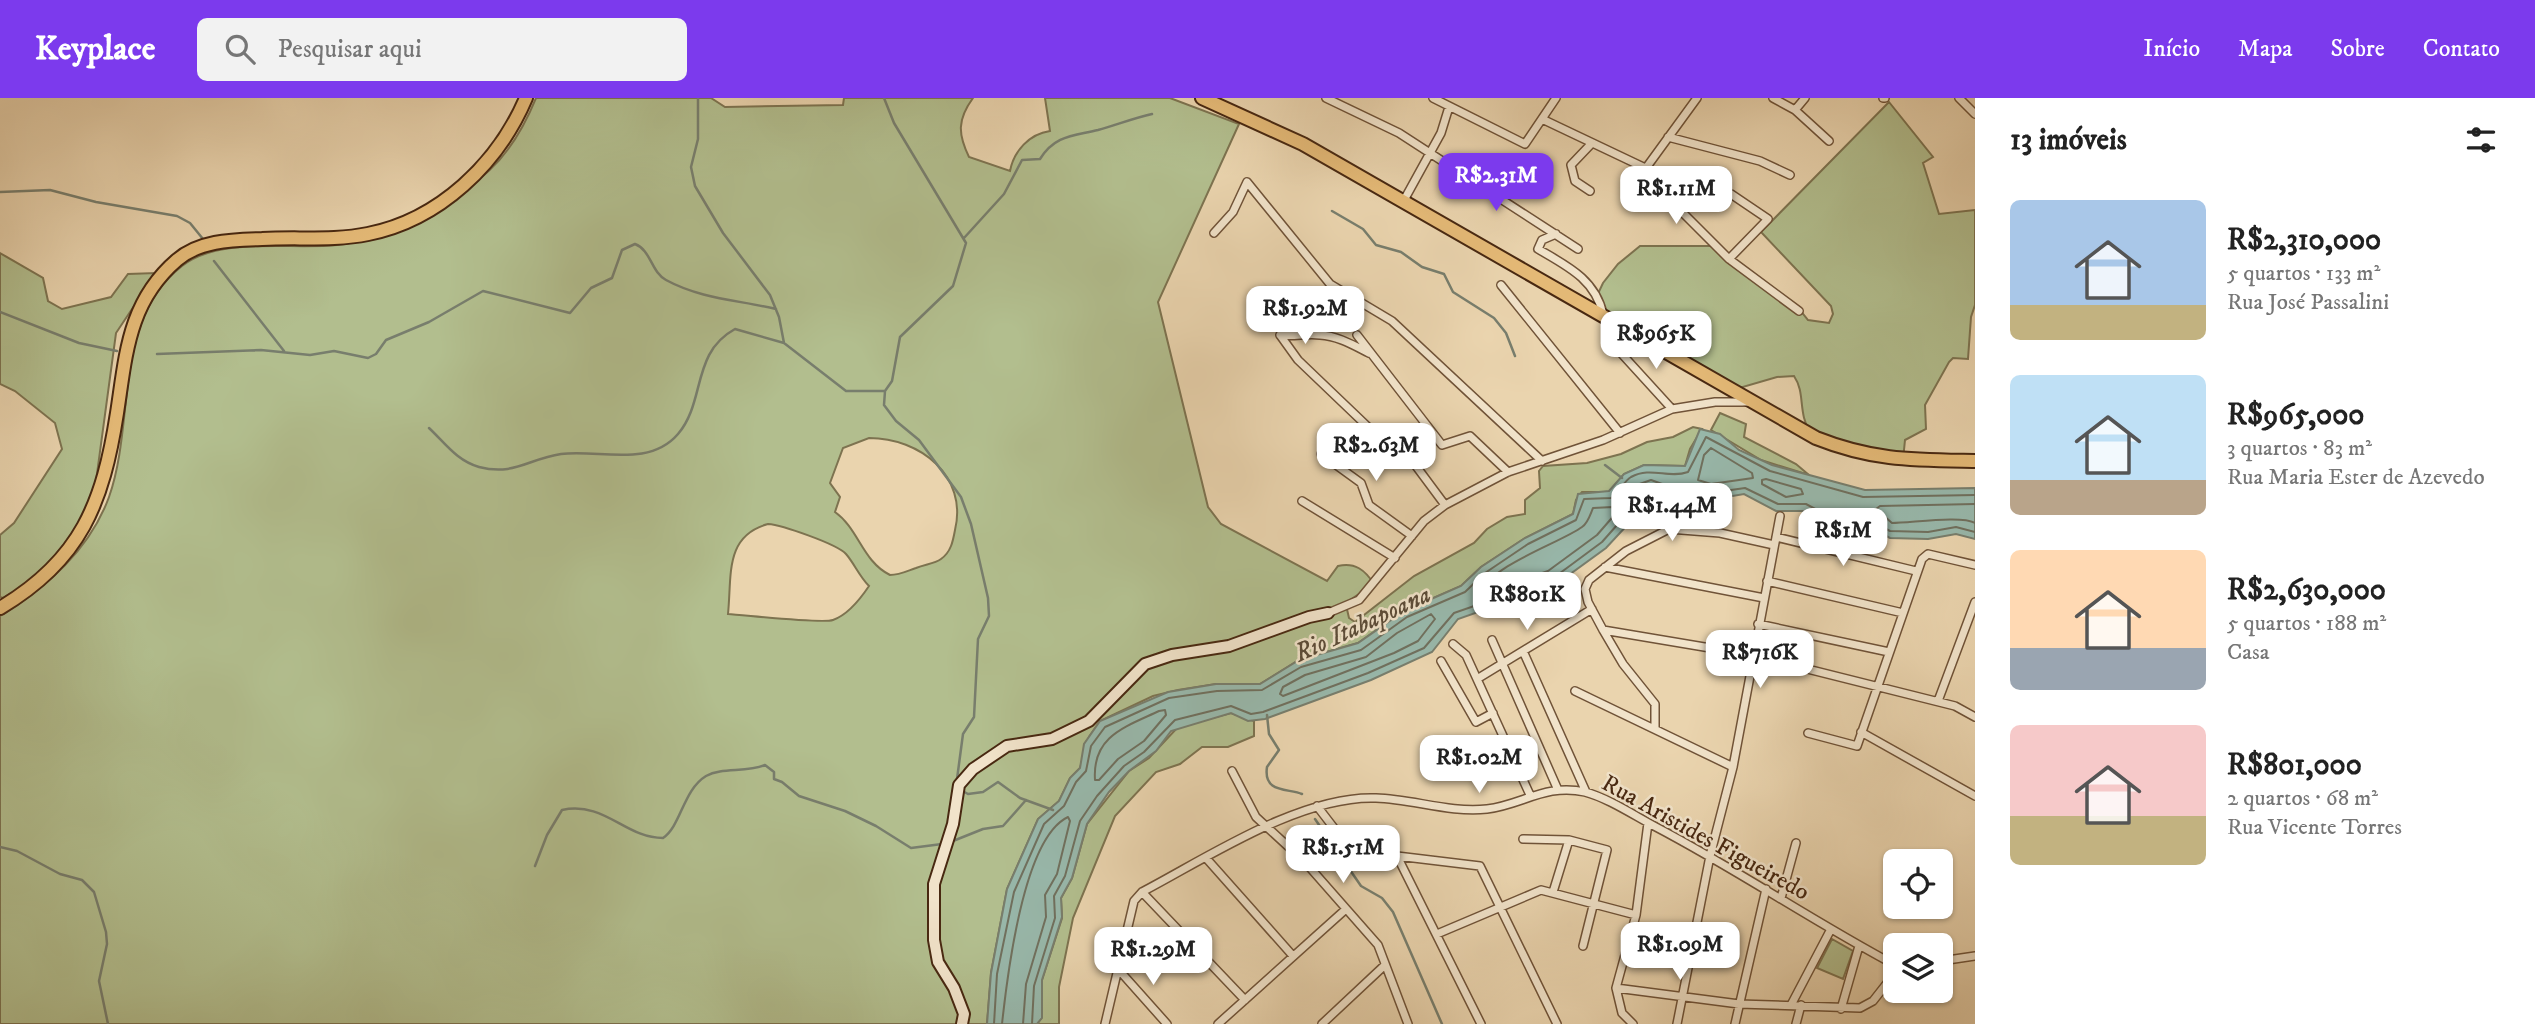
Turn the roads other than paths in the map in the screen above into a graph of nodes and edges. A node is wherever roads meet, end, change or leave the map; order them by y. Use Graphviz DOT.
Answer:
graph roads {
  1 [pos="526,98"];
  2 [pos="1202,98"];
  3 [pos="1326,98"];
  4 [pos="1433,98"];
  5 [pos="1697,98"];
  6 [pos="1773,98"];
  7 [pos="1805,98"];
  8 [pos="1959,98"];
  9 [pos="1553,99"];
  10 [pos="1449,107"];
  11 [pos="1795,110"];
  12 [pos="1975,114"];
  13 [pos="1542,119"];
  14 [pos="1668,137"];
  15 [pos="1829,141"];
  16 [pos="1592,142"];
  17 [pos="1430,155"];
  18 [pos="1646,168"];
  19 [pos="1790,175"];
  20 [pos="1682,182"];
  21 [pos="1590,191"];
  22 [pos="1403,203"];
  23 [pos="1214,233"];
  24 [pos="1556,234"];
  25 [pos="1578,248"];
  26 [pos="1729,260"];
  27 [pos="1501,285"];
  28 [pos="1800,310"];
  29 [pos="1603,314"];
  30 [pos="1357,335"];
  31 [pos="1619,352"];
  32 [pos="1369,353"];
  33 [pos="1753,402"];
  34 [pos="1672,409"];
  35 [pos="1620,433"];
  36 [pos="1321,454"];
  37 [pos="1542,461"];
  38 [pos="1975,461"];
  39 [pos="1508,472"];
  40 [pos="1302,501"];
  41 [pos="1445,505"];
  42 [pos="1780,516"];
  43 [pos="1412,536"];
  44 [pos="1775,541"];
  45 [pos="1395,558"];
  46 [pos="1975,565"];
  47 [pos="1605,567"];
  48 [pos="1916,571"];
  49 [pos="1767,581"];
  50 [pos="1764,598"];
  51 [pos="1975,602"];
  52 [pos="0,608"];
  53 [pos="1592,609"];
  54 [pos="1328,613"];
  55 [pos="1903,613"];
  56 [pos="1758,624"];
  57 [pos="1603,630"];
  58 [pos="1492,640"];
  59 [pos="1453,644"];
  60 [pos="1523,652"];
  61 [pos="1889,652"];
  62 [pos="1752,656"];
  63 [pos="1441,661"];
  64 [pos="1503,664"];
  65 [pos="1477,679"];
  66 [pos="1877,687"];
  67 [pos="1574,691"];
  68 [pos="1938,701"];
  69 [pos="1493,713"];
  70 [pos="1975,717"];
  71 [pos="1655,727"];
  72 [pos="1861,732"];
  73 [pos="1808,733"];
  74 [pos="1733,767"];
  75 [pos="1232,771"];
  76 [pos="1558,790"];
  77 [pos="1586,792"];
  78 [pos="1530,795"];
  79 [pos="1975,797"];
  80 [pos="1317,806"];
  81 [pos="1648,823"];
  82 [pos="1265,827"];
  83 [pos="1523,839"];
  84 [pos="1569,840"];
  85 [pos="1796,843"];
  86 [pos="1397,856"];
  87 [pos="1710,856"];
  88 [pos="1206,858"];
  89 [pos="1766,889"];
  90 [pos="1142,892"];
  91 [pos="1553,892"];
  92 [pos="1781,898"];
  93 [pos="1595,903"];
  94 [pos="1501,907"];
  95 [pos="1346,909"];
  96 [pos="1636,915"];
  97 [pos="1831,929"];
  98 [pos="1437,934"];
  99 [pos="1583,946"];
  100 [pos="1859,946"];
  101 [pos="1293,956"];
  102 [pos="1975,956"];
  103 [pos="1883,959"];
  104 [pos="1953,959"];
  105 [pos="1385,965"];
  106 [pos="1118,969"];
  107 [pos="1616,988"];
  108 [pos="1883,988"];
  109 [pos="1681,996"];
  110 [pos="1245,1000"];
  111 [pos="1739,1004"];
  112 [pos="1790,1005"];
  113 [pos="1801,1005"];
  114 [pos="1841,1009"];
  115 [pos="962,1024"];
  116 [pos="1105,1024"];
  117 [pos="1167,1024"];
  118 [pos="1218,1024"];
  119 [pos="1322,1024"];
  120 [pos="1408,1024"];
  121 [pos="1480,1024"];
  122 [pos="1557,1024"];
  123 [pos="1633,1024"];
  124 [pos="1676,1024"];
  125 [pos="1735,1024"];
  126 [pos="1796,1024"];
  1 -- 52 [label="main road"];
  2 -- 22 [label="main road"];
  3 -- 17 [label="street"];
  4 -- 10 [label="street"];
  5 -- 14 [label="street"];
  6 -- 11 [label="street"];
  7 -- 11 [label="street"];
  8 -- 12 [label="street"];
  9 -- 13 [label="street"];
  10 -- 13 [label="street"];
  10 -- 17 [label="street"];
  11 -- 15 [label="street"];
  13 -- 16 [label="street"];
  14 -- 18 [label="street"];
  14 -- 19 [label="street"];
  16 -- 18 [label="street"];
  16 -- 21 [label="street"];
  17 -- 22 [label="street"];
  17 -- 24 [label="street"];
  18 -- 20 [label="street"];
  20 -- 26 [label="street"];
  20 -- 26 [label="street"];
  22 -- 29 [label="main road"];
  23 -- 37 [label="street"];
  24 -- 25 [label="street"];
  24 -- 29 [label="street"];
  26 -- 28 [label="street"];
  27 -- 35 [label="street"];
  29 -- 33 [label="main road"];
  30 -- 32 [label="street"];
  31 -- 34 [label="street"];
  32 -- 39 [label="street"];
  32 -- 41 [label="street"];
  33 -- 34 [label="street"];
  33 -- 38 [label="main road"];
  34 -- 35 [label="street"];
  35 -- 37 [label="street"];
  36 -- 43 [label="street"];
  37 -- 39 [label="street"];
  39 -- 41 [label="street"];
  40 -- 45 [label="street"];
  41 -- 43 [label="street"];
  42 -- 44 [label="street"];
  43 -- 45 [label="street"];
  44 -- 47 [label="street"];
  44 -- 48 [label="street"];
  44 -- 49 [label="street"];
  45 -- 54 [label="street"];
  46 -- 48 [label="street"];
  47 -- 50 [label="street"];
  47 -- 53 [label="street"];
  48 -- 55 [label="street"];
  49 -- 50 [label="street"];
  49 -- 55 [label="street"];
  50 -- 56 [label="street"];
  51 -- 68 [label="street"];
  53 -- 57 [label="street"];
  53 -- 60 [label="street"];
  54 -- 115 [label="street"];
  55 -- 61 [label="street"];
  56 -- 61 [label="street"];
  56 -- 62 [label="street"];
  57 -- 62 [label="street"];
  57 -- 71 [label="street"];
  58 -- 64 [label="street"];
  59 -- 65 [label="street"];
  60 -- 64 [label="street"];
  60 -- 77 [label="street"];
  61 -- 66 [label="street"];
  62 -- 66 [label="street"];
  62 -- 74 [label="street"];
  63 -- 69 [label="street"];
  64 -- 65 [label="street"];
  64 -- 76 [label="street"];
  65 -- 69 [label="street"];
  66 -- 68 [label="street"];
  66 -- 72 [label="street"];
  67 -- 71 [label="street"];
  68 -- 70 [label="street"];
  69 -- 78 [label="street"];
  71 -- 74 [label="street"];
  72 -- 73 [label="street"];
  72 -- 79 [label="street"];
  74 -- 87 [label="street"];
  75 -- 82 [label="street"];
  76 -- 77 [label="street, Rua Aristides Figueiredo"];
  76 -- 78 [label="street, Rua Aristides Figueiredo"];
  77 -- 81 [label="street, Rua Aristides Figueiredo"];
  78 -- 80 [label="street, Rua Aristides Figueiredo"];
  80 -- 82 [label="street, Rua Aristides Figueiredo"];
  80 -- 86 [label="street"];
  81 -- 87 [label="street, Rua Aristides Figueiredo"];
  81 -- 96 [label="street"];
  82 -- 88 [label="street, Rua Aristides Figueiredo"];
  82 -- 95 [label="street"];
  83 -- 84 [label="street"];
  84 -- 91 [label="street"];
  84 -- 93 [label="street"];
  85 -- 92 [label="street"];
  86 -- 94 [label="street"];
  86 -- 98 [label="street"];
  87 -- 89 [label="street, Rua Aristides Figueiredo"];
  87 -- 109 [label="street"];
  88 -- 90 [label="street, Rua Aristides Figueiredo"];
  88 -- 101 [label="street"];
  89 -- 92 [label="street, Rua Aristides Figueiredo"];
  89 -- 111 [label="street"];
  90 -- 106 [label="street"];
  90 -- 110 [label="street"];
  91 -- 93 [label="street"];
  91 -- 94 [label="street"];
  92 -- 97 [label="street, Rua Aristides Figueiredo"];
  93 -- 96 [label="street"];
  93 -- 99 [label="street"];
  94 -- 98 [label="street"];
  94 -- 122 [label="street"];
  95 -- 101 [label="street"];
  95 -- 105 [label="street"];
  96 -- 107 [label="street"];
  97 -- 100 [label="street, Rua Aristides Figueiredo"];
  97 -- 112 [label="street"];
  98 -- 121 [label="street"];
  100 -- 103 [label="street, Rua Aristides Figueiredo"];
  100 -- 114 [label="street"];
  101 -- 110 [label="street"];
  102 -- 104 [label="street"];
  105 -- 119 [label="street"];
  105 -- 120 [label="street"];
  106 -- 116 [label="street"];
  106 -- 117 [label="street"];
  107 -- 109 [label="street"];
  107 -- 123 [label="street"];
  108 -- 114 [label="street"];
  109 -- 111 [label="street"];
  109 -- 124 [label="street"];
  110 -- 118 [label="street"];
  111 -- 112 [label="street"];
  111 -- 125 [label="street"];
  112 -- 113 [label="street"];
  113 -- 114 [label="street"];
  113 -- 126 [label="street"];
}
